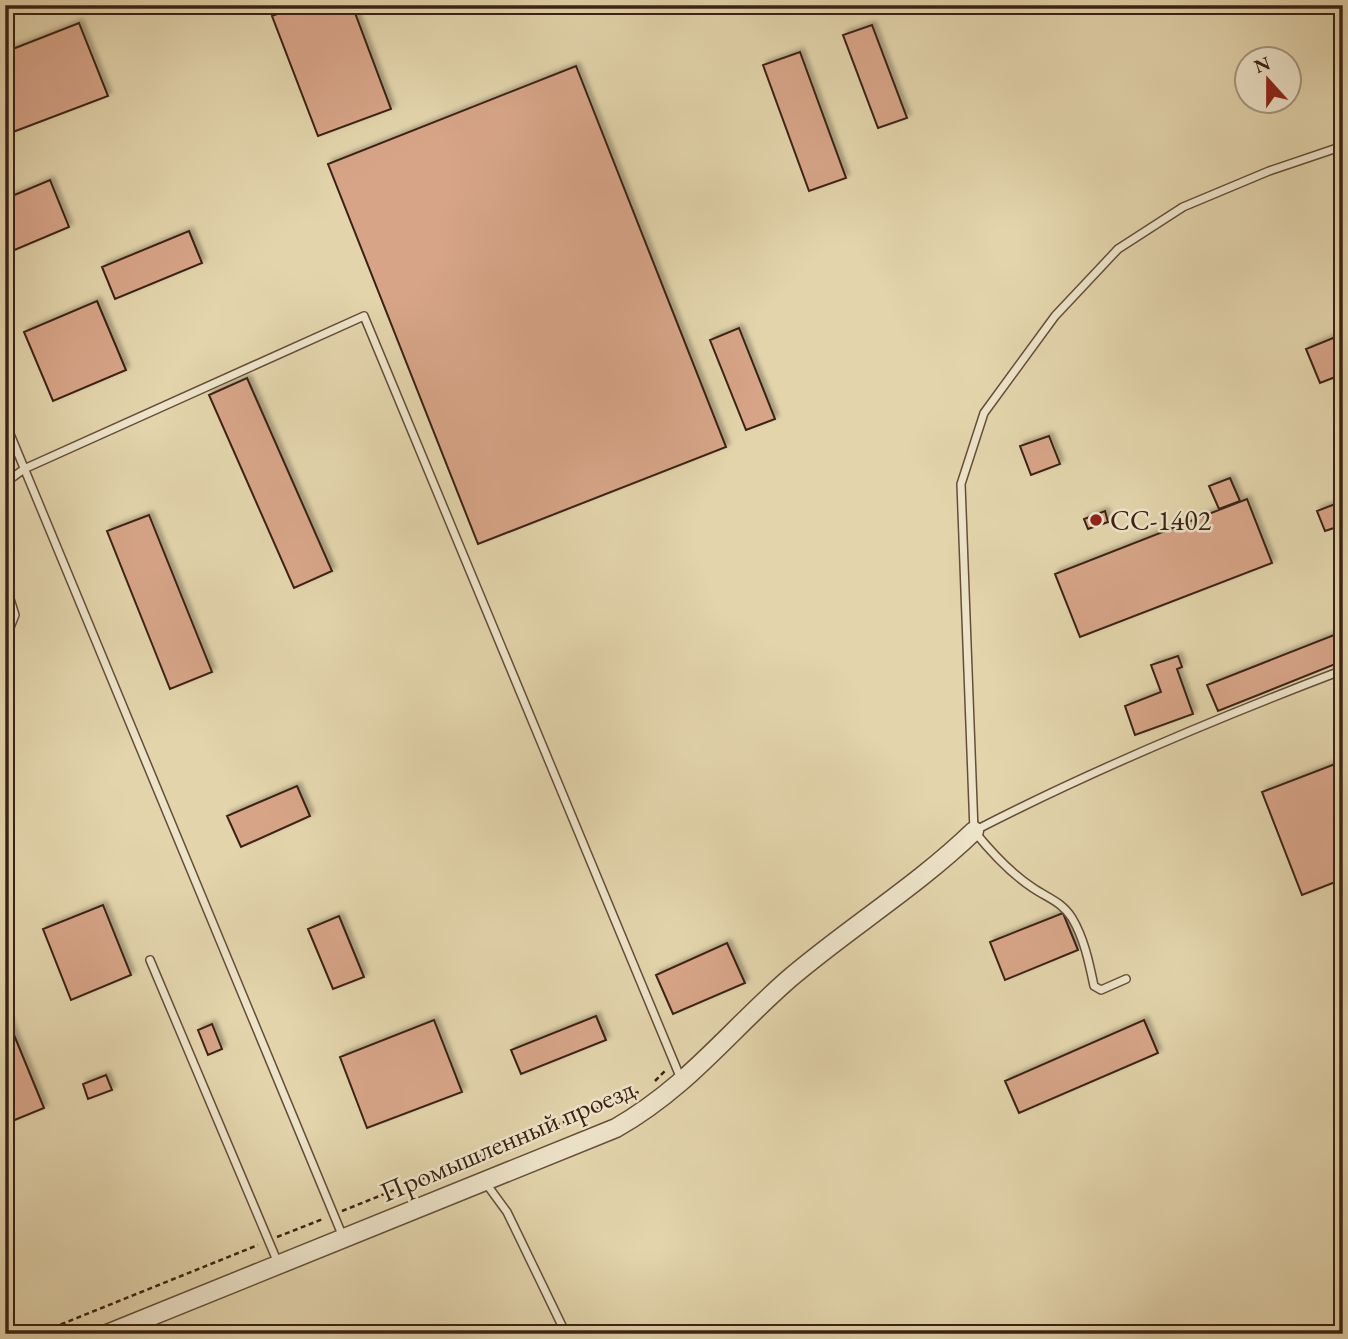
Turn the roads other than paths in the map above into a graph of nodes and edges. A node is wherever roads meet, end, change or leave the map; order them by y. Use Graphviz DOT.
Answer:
graph roads {
  1 [pos="1343,146"];
  2 [pos="5,422"];
  3 [pos="24,469"];
  4 [pos="5,483"];
  5 [pos="5,583"];
  6 [pos="5,640"];
  7 [pos="1343,670"];
  8 [pos="974,831"];
  9 [pos="150,960"];
  10 [pos="1126,979"];
  11 [pos="683,1083"];
  12 [pos="485,1182"];
  13 [pos="343,1237"];
  14 [pos="278,1263"];
  15 [pos="107,1334"];
  16 [pos="566,1334"];
  17 [pos="657,1334"];
  18 [pos="670,1334"];
  1 -- 8 [label="lane"];
  2 -- 3 [label="lane"];
  3 -- 4 [label="lane"];
  3 -- 11 [label="lane"];
  3 -- 13 [label="lane"];
  5 -- 6 [label="lane"];
  7 -- 8 [label="lane"];
  8 -- 10 [label="lane"];
  8 -- 11 [label="street, Промышленный проезд"];
  9 -- 14 [label="lane"];
  11 -- 12 [label="street, Промышленный проезд"];
  12 -- 13 [label="street, Промышленный проезд"];
  12 -- 16 [label="lane"];
  13 -- 14 [label="street, Промышленный проезд"];
  14 -- 15 [label="street, Промышленный проезд"];
  17 -- 18 [label="lane"];
}
